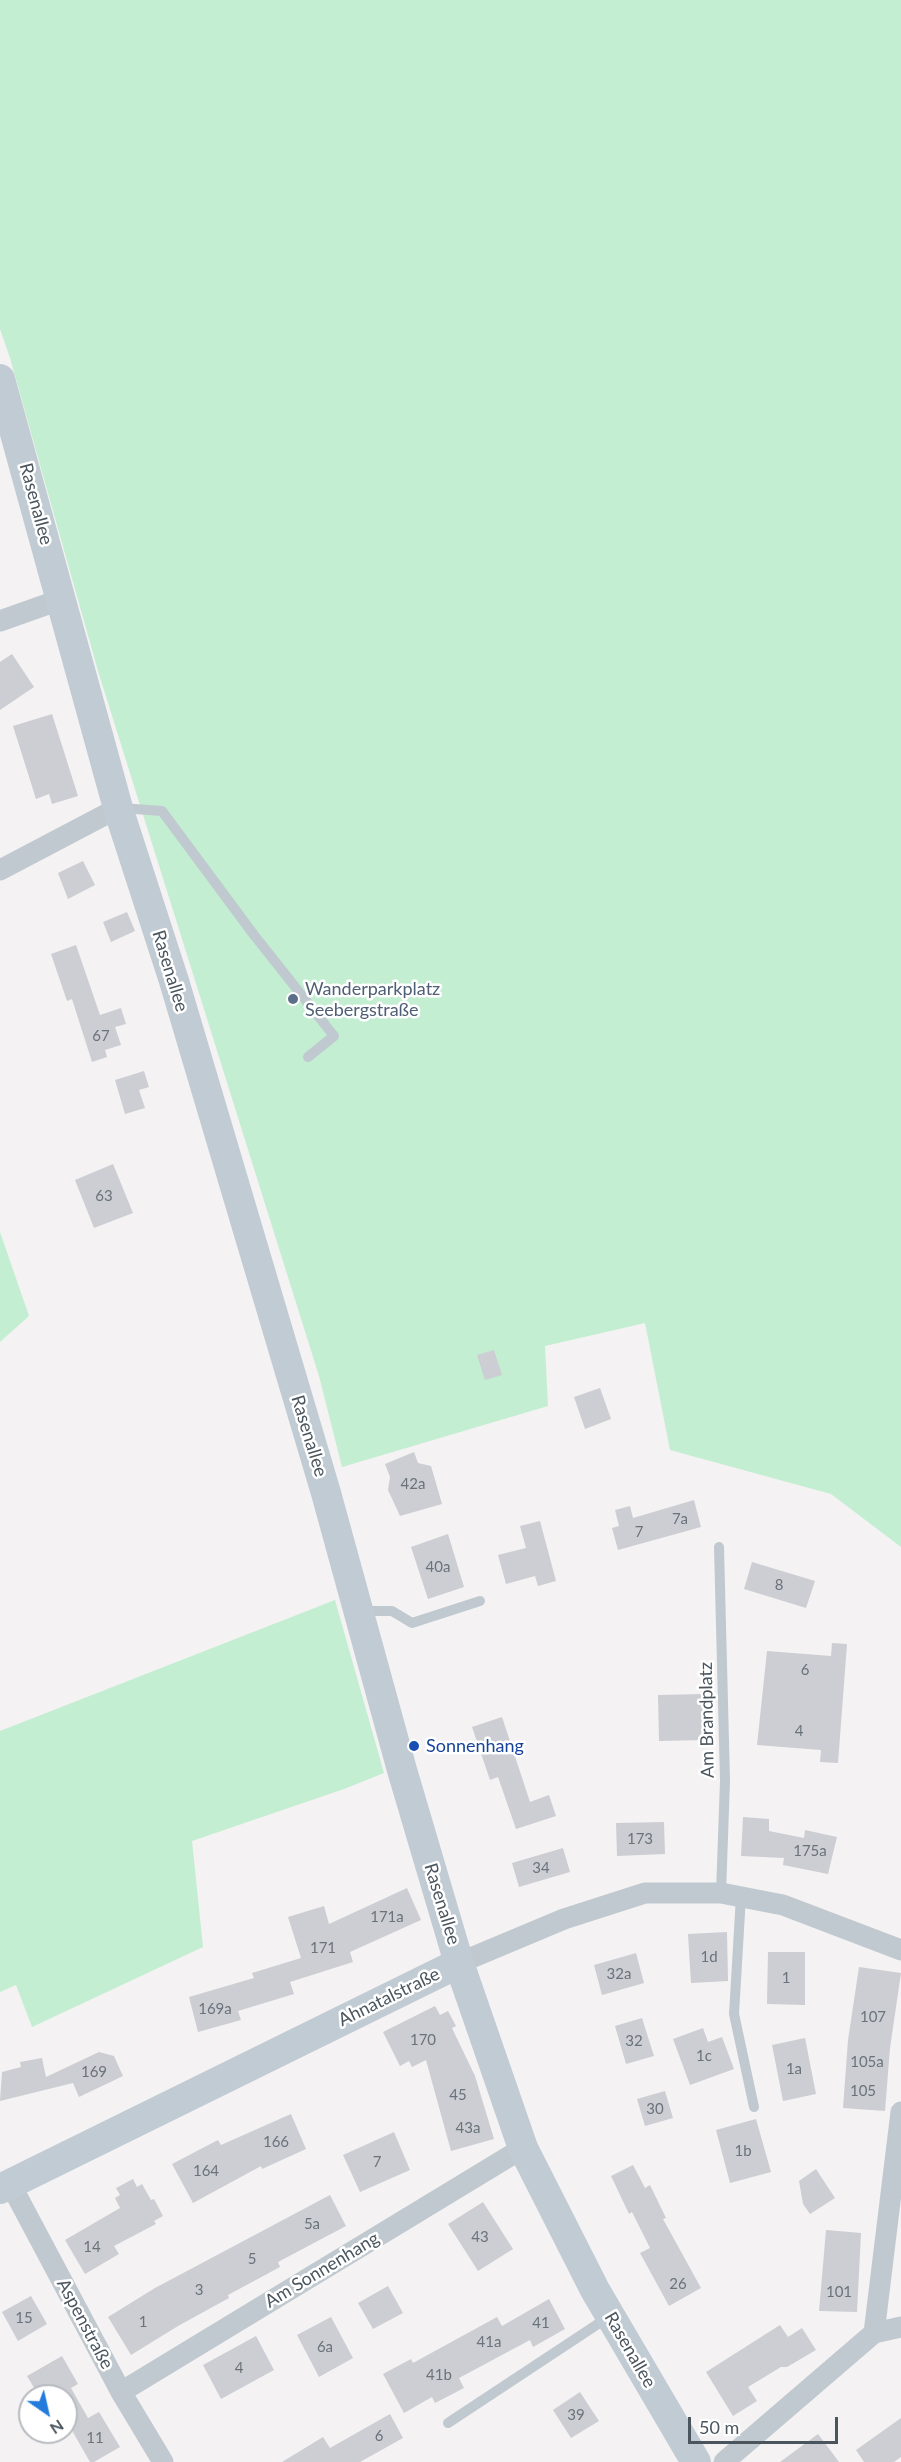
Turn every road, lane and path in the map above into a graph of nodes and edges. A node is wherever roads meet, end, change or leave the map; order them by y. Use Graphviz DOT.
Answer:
graph roads {
  1 [pos="0,378"];
  2 [pos="62,599"];
  3 [pos="0,621"];
  4 [pos="118,808"];
  5 [pos="0,870"];
  6 [pos="308,1057"];
  7 [pos="719,1546"];
  8 [pos="480,1601"];
  9 [pos="358,1611"];
  10 [pos="731,1895"];
  11 [pos="901,1950"];
  12 [pos="459,1963"];
  13 [pos="754,2107"];
  14 [pos="901,2112"];
  15 [pos="524,2148"];
  16 [pos="5,2187"];
  17 [pos="610,2316"];
  18 [pos="901,2327"];
  19 [pos="874,2332"];
  20 [pos="122,2392"];
  21 [pos="448,2423"];
  22 [pos="163,2462"];
  23 [pos="696,2462"];
  24 [pos="724,2462"];
  1 -- 2 [label="main road, Rasenallee"];
  2 -- 3 [label="street"];
  2 -- 4 [label="main road, Rasenallee"];
  4 -- 5 [label="street"];
  4 -- 6 [label="lane"];
  4 -- 9 [label="main road, Rasenallee"];
  7 -- 10 [label="lane, Am Brandplatz"];
  8 -- 9 [label="lane"];
  9 -- 12 [label="main road, Rasenallee"];
  10 -- 11 [label="street, Ahnatalstraße"];
  10 -- 12 [label="street, Ahnatalstraße"];
  10 -- 13 [label="lane, Am Brandplatz"];
  12 -- 15 [label="main road, Rasenallee"];
  12 -- 16 [label="main road, Ahnatalstraße"];
  14 -- 19 [label="street"];
  15 -- 17 [label="main road, Rasenallee"];
  15 -- 20 [label="street, Am Sonnenhang"];
  16 -- 20 [label="street, Aspenstraße"];
  17 -- 21 [label="lane"];
  17 -- 23 [label="main road, Rasenallee"];
  18 -- 19 [label="street"];
  19 -- 24 [label="street"];
  20 -- 22 [label="street, Aspenstraße"];
}
